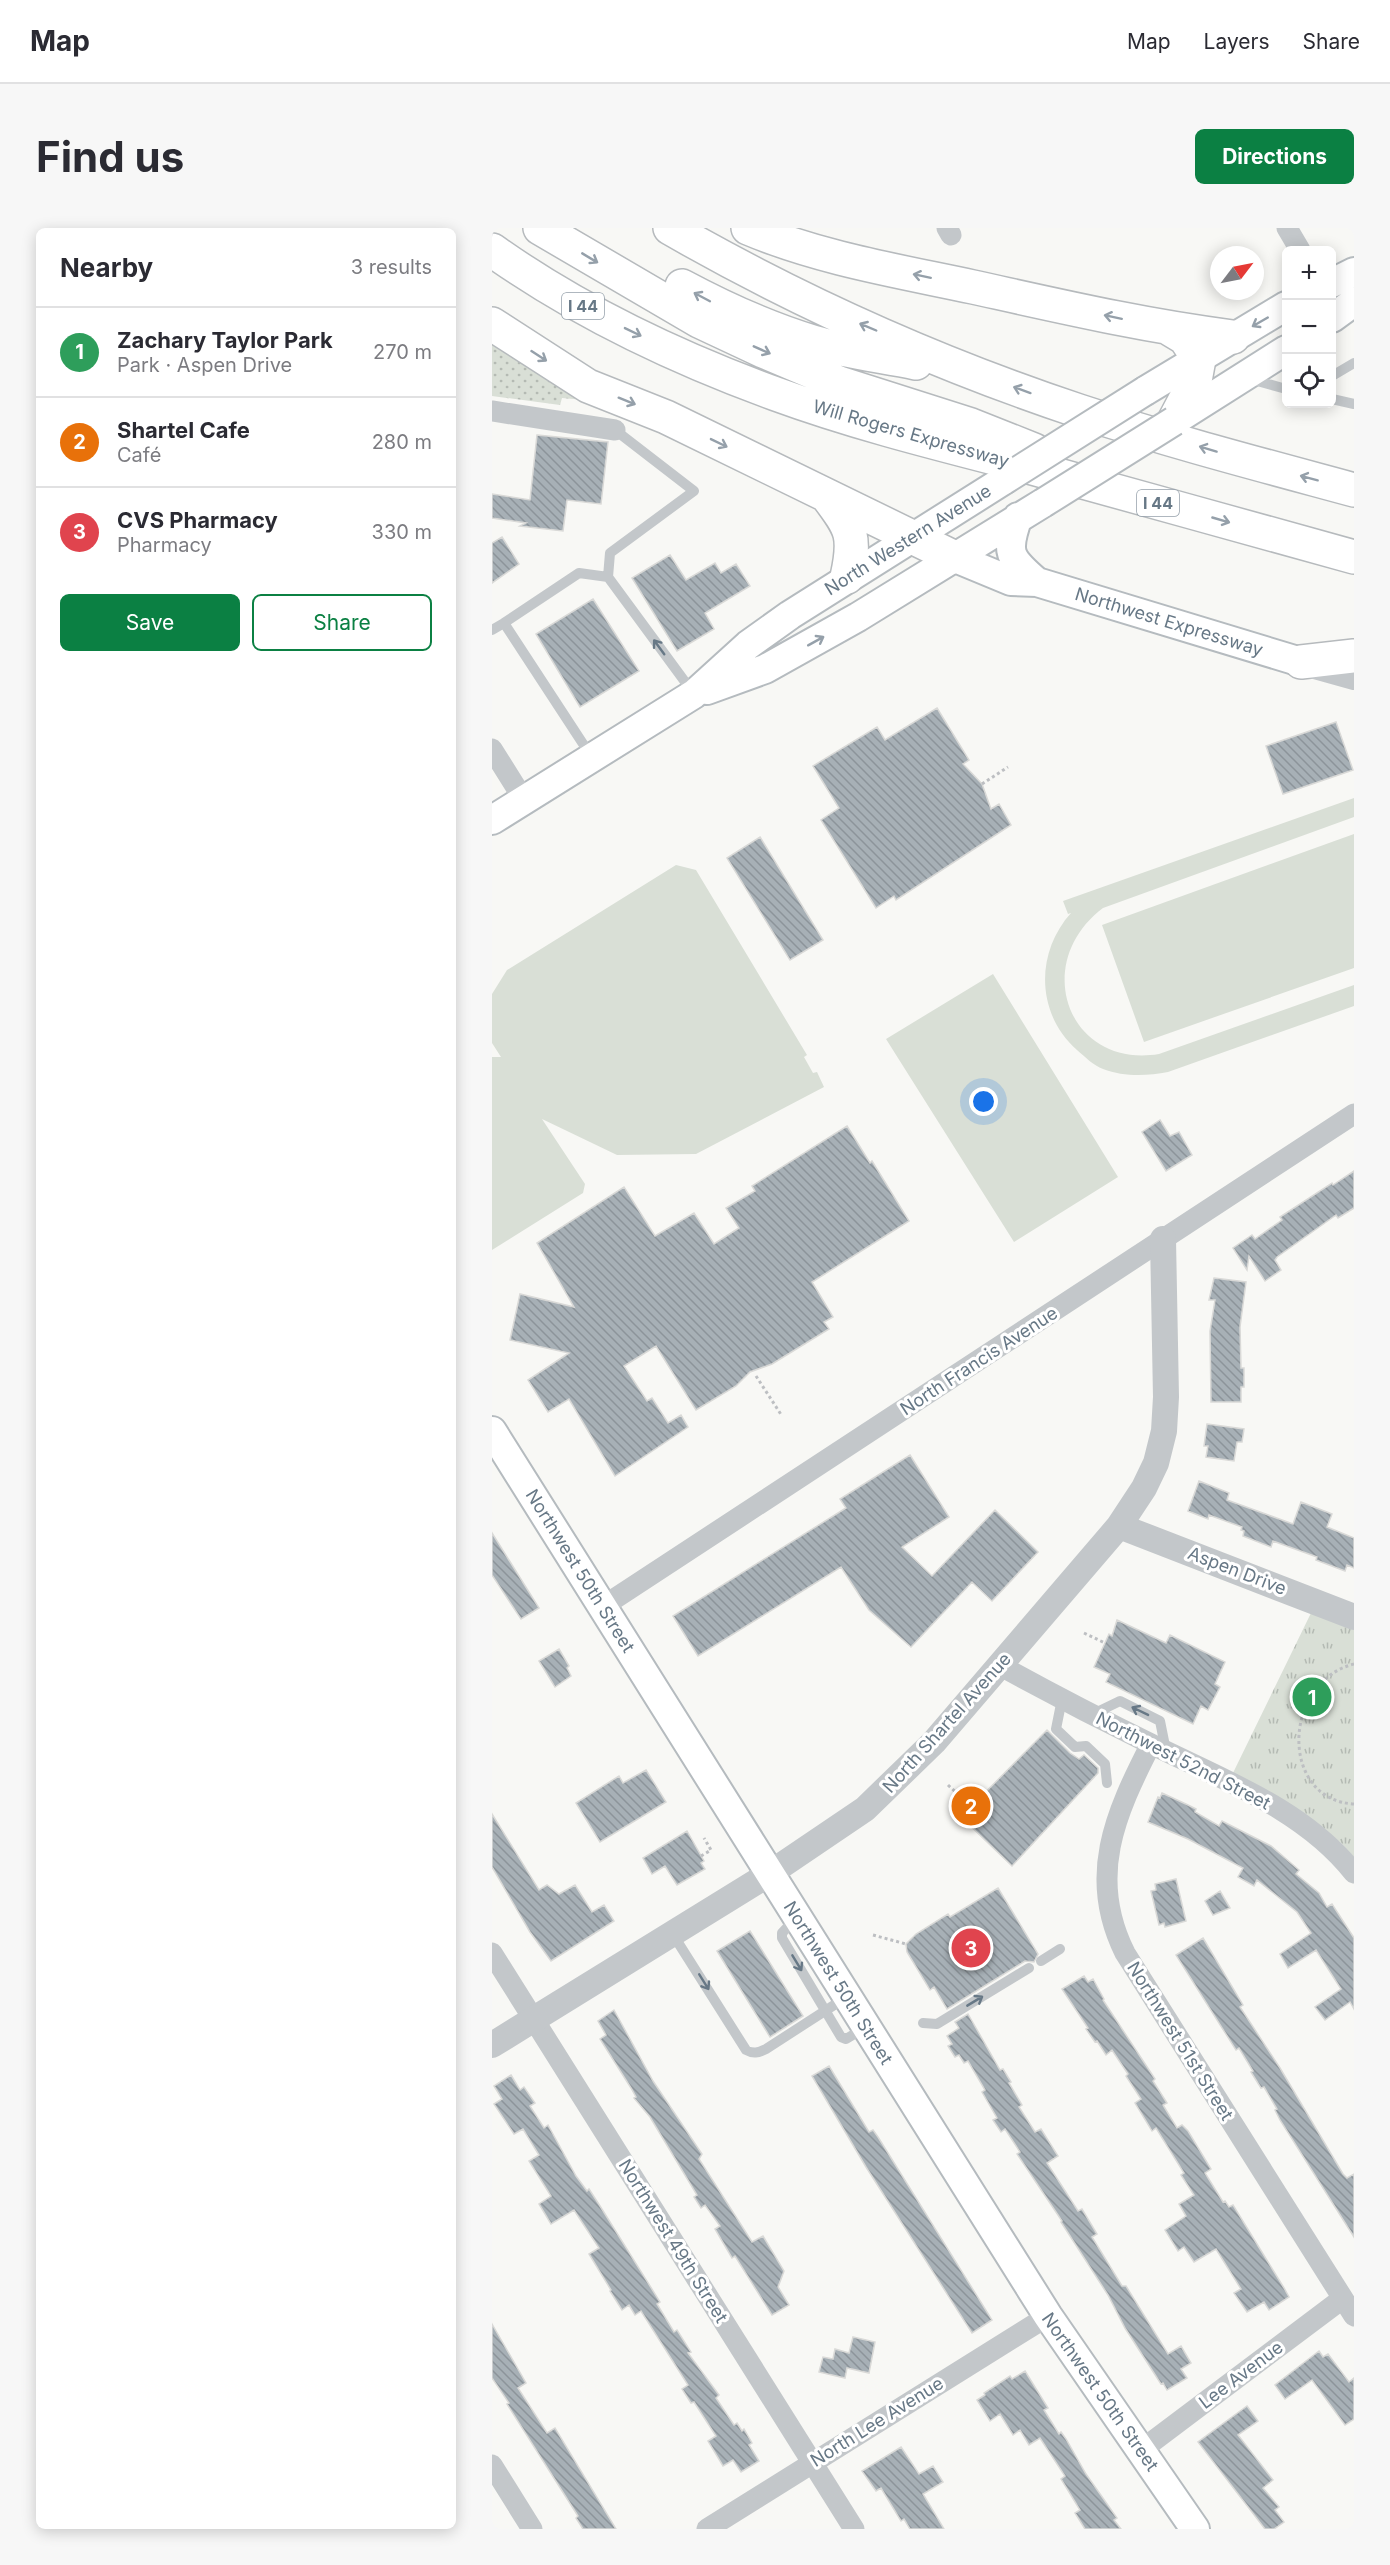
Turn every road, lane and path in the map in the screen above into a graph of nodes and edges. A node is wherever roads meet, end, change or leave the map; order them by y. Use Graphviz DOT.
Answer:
graph roads {
  1 [pos="540,228"];
  2 [pos="583,228"];
  3 [pos="670,228"];
  4 [pos="748,228"];
  5 [pos="1287,228"];
  6 [pos="1298,246"];
  7 [pos="492,250"];
  8 [pos="1354,272"];
  9 [pos="1336,281"];
  10 [pos="1354,302"];
  11 [pos="1282,309"];
  12 [pos="1336,315"];
  13 [pos="492,324"];
  14 [pos="1170,329"];
  15 [pos="1233,337"];
  16 [pos="1282,353"];
  17 [pos="1199,358"];
  18 [pos="1354,363"];
  19 [pos="1336,374"];
  20 [pos="980,375"];
  21 [pos="1244,377"];
  22 [pos="1282,388"];
  23 [pos="1336,400"];
  24 [pos="1354,404"];
  25 [pos="1185,410"];
  26 [pos="492,411"];
  27 [pos="615,430"];
  28 [pos="998,486"];
  29 [pos="1354,490"];
  30 [pos="827,496"];
  31 [pos="1179,508"];
  32 [pos="1018,517"];
  33 [pos="911,538"];
  34 [pos="985,538"];
  35 [pos="953,557"];
  36 [pos="1354,557"];
  37 [pos="608,577"];
  38 [pos="847,577"];
  39 [pos="1024,581"];
  40 [pos="504,623"];
  41 [pos="492,630"];
  42 [pos="1354,657"];
  43 [pos="1301,662"];
  44 [pos="1354,677"];
  45 [pos="694,694"];
  46 [pos="492,749"];
  47 [pos="592,758"];
  48 [pos="1008,767"];
  49 [pos="982,784"];
  50 [pos="524,800"];
  51 [pos="492,820"];
  52 [pos="1354,1114"];
  53 [pos="1163,1239"];
  54 [pos="756,1376"];
  55 [pos="782,1416"];
  56 [pos="492,1431"];
  57 [pos="1119,1526"];
  58 [pos="602,1607"];
  59 [pos="1354,1617"];
  60 [pos="1084,1633"];
  61 [pos="1105,1643"];
  62 [pos="1354,1664"];
  63 [pos="1000,1666"];
  64 [pos="1062,1699"];
  65 [pos="1158,1748"];
  66 [pos="1107,1783"];
  67 [pos="948,1785"];
  68 [pos="1354,1804"];
  69 [pos="971,1806"];
  70 [pos="704,1838"];
  71 [pos="701,1856"];
  72 [pos="1354,1873"];
  73 [pos="769,1874"];
  74 [pos="672,1933"];
  75 [pos="873,1935"];
  76 [pos="906,1944"];
  77 [pos="1060,1949"];
  78 [pos="492,1953"];
  79 [pos="1041,1961"];
  80 [pos="1029,1968"];
  81 [pos="836,2004"];
  82 [pos="534,2019"];
  83 [pos="923,2023"];
  84 [pos="492,2045"];
  85 [pos="1342,2299"];
  86 [pos="1048,2316"];
  87 [pos="1354,2316"];
  88 [pos="1140,2451"];
  89 [pos="813,2462"];
  90 [pos="492,2465"];
  91 [pos="532,2529"];
  92 [pos="707,2529"];
  93 [pos="854,2529"];
  94 [pos="1195,2529"];
  1 -- 31 [label="highway, one-way"];
  20 -- 2 [label="highway, one-way"];
  20 -- 3 [label="highway, one-way"];
  14 -- 4 [label="highway, one-way"];
  5 -- 6 [label="street"];
  7 -- 31 [label="highway, Will Rogers Expressway / I 44, one-way"];
  8 -- 9 [label="main road"];
  10 -- 12 [label="main road"];
  11 -- 15 [label="main road, North Western Avenue, one-way"];
  13 -- 30 [label="highway, one-way"];
  14 -- 15 [label="highway"];
  14 -- 17 [label="highway"];
  15 -- 17 [label="main road, North Western Avenue"];
  16 -- 21 [label="main road, North Western Avenue"];
  17 -- 25 [label="highway"];
  17 -- 28 [label="main road, North Western Avenue, bridge"];
  18 -- 19 [label="lane"];
  29 -- 20 [label="highway, one-way"];
  21 -- 22 [label="lane"];
  21 -- 25 [label="main road, North Western Avenue"];
  23 -- 24 [label="lane"];
  25 -- 32 [label="main road, North Western Avenue, bridge"];
  26 -- 27 [label="street"];
  27 -- 37 [label="lane"];
  28 -- 33 [label="main road, North Western Avenue"];
  28 -- 34 [label="main road"];
  30 -- 33 [label="highway"];
  30 -- 38 [label="highway"];
  31 -- 36 [label="highway, Will Rogers Expressway / I 44, one-way"];
  32 -- 34 [label="main road, North Western Avenue"];
  32 -- 39 [label="main road, Northwest Expressway"];
  33 -- 35 [label="highway"];
  33 -- 38 [label="main road, North Western Avenue"];
  34 -- 35 [label="main road, North Western Avenue"];
  34 -- 39 [label="main road"];
  35 -- 39 [label="main road, Northwest Expressway"];
  45 -- 35 [label="main road, North Western Avenue, one-way"];
  37 -- 40 [label="lane"];
  45 -- 37 [label="lane, one-way"];
  38 -- 45 [label="main road, North Western Avenue"];
  39 -- 43 [label="main road, Northwest Expressway"];
  40 -- 41 [label="lane"];
  40 -- 47 [label="lane"];
  42 -- 43 [label="highway"];
  43 -- 44 [label="street"];
  45 -- 47 [label="main road, North Western Avenue"];
  46 -- 50 [label="street"];
  47 -- 50 [label="main road, North Western Avenue"];
  48 -- 49 [label="path"];
  50 -- 51 [label="main road, North Western Avenue"];
  52 -- 53 [label="street, North Francis Avenue"];
  53 -- 57 [label="street, North Shartel Avenue"];
  53 -- 58 [label="street, North Francis Avenue"];
  54 -- 55 [label="path"];
  56 -- 58 [label="main road, Northwest 50th Street"];
  57 -- 59 [label="street, Aspen Drive"];
  57 -- 63 [label="street, North Shartel Avenue"];
  58 -- 73 [label="main road, Northwest 50th Street"];
  60 -- 61 [label="path"];
  62 -- 68 [label="path"];
  63 -- 64 [label="street, Northwest 52nd Street"];
  63 -- 73 [label="street, North Shartel Avenue"];
  64 -- 65 [label="street, Northwest 52nd Street"];
  64 -- 66 [label="lane"];
  65 -- 72 [label="street, Northwest 52nd Street"];
  65 -- 85 [label="street, Northwest 51st Street"];
  67 -- 69 [label="path"];
  70 -- 71 [label="path"];
  73 -- 74 [label="street, North Shartel Avenue"];
  73 -- 81 [label="main road, Northwest 50th Street"];
  74 -- 81 [label="lane, one-way"];
  74 -- 82 [label="street, North Shartel Avenue"];
  75 -- 76 [label="path"];
  77 -- 79 [label="lane"];
  78 -- 82 [label="street, Northwest 49th Street"];
  83 -- 80 [label="lane, one-way"];
  81 -- 86 [label="main road, Northwest 50th Street"];
  82 -- 84 [label="street, North Shartel Avenue"];
  82 -- 89 [label="street, Northwest 49th Street"];
  85 -- 87 [label="street, Northwest 51st Street"];
  85 -- 88 [label="street, Lee Avenue"];
  86 -- 88 [label="main road, Northwest 50th Street"];
  86 -- 89 [label="street, North Lee Avenue"];
  88 -- 94 [label="main road, Northwest 50th Street"];
  89 -- 92 [label="street, North Lee Avenue"];
  89 -- 93 [label="street, Northwest 49th Street"];
  90 -- 91 [label="street"];
}
